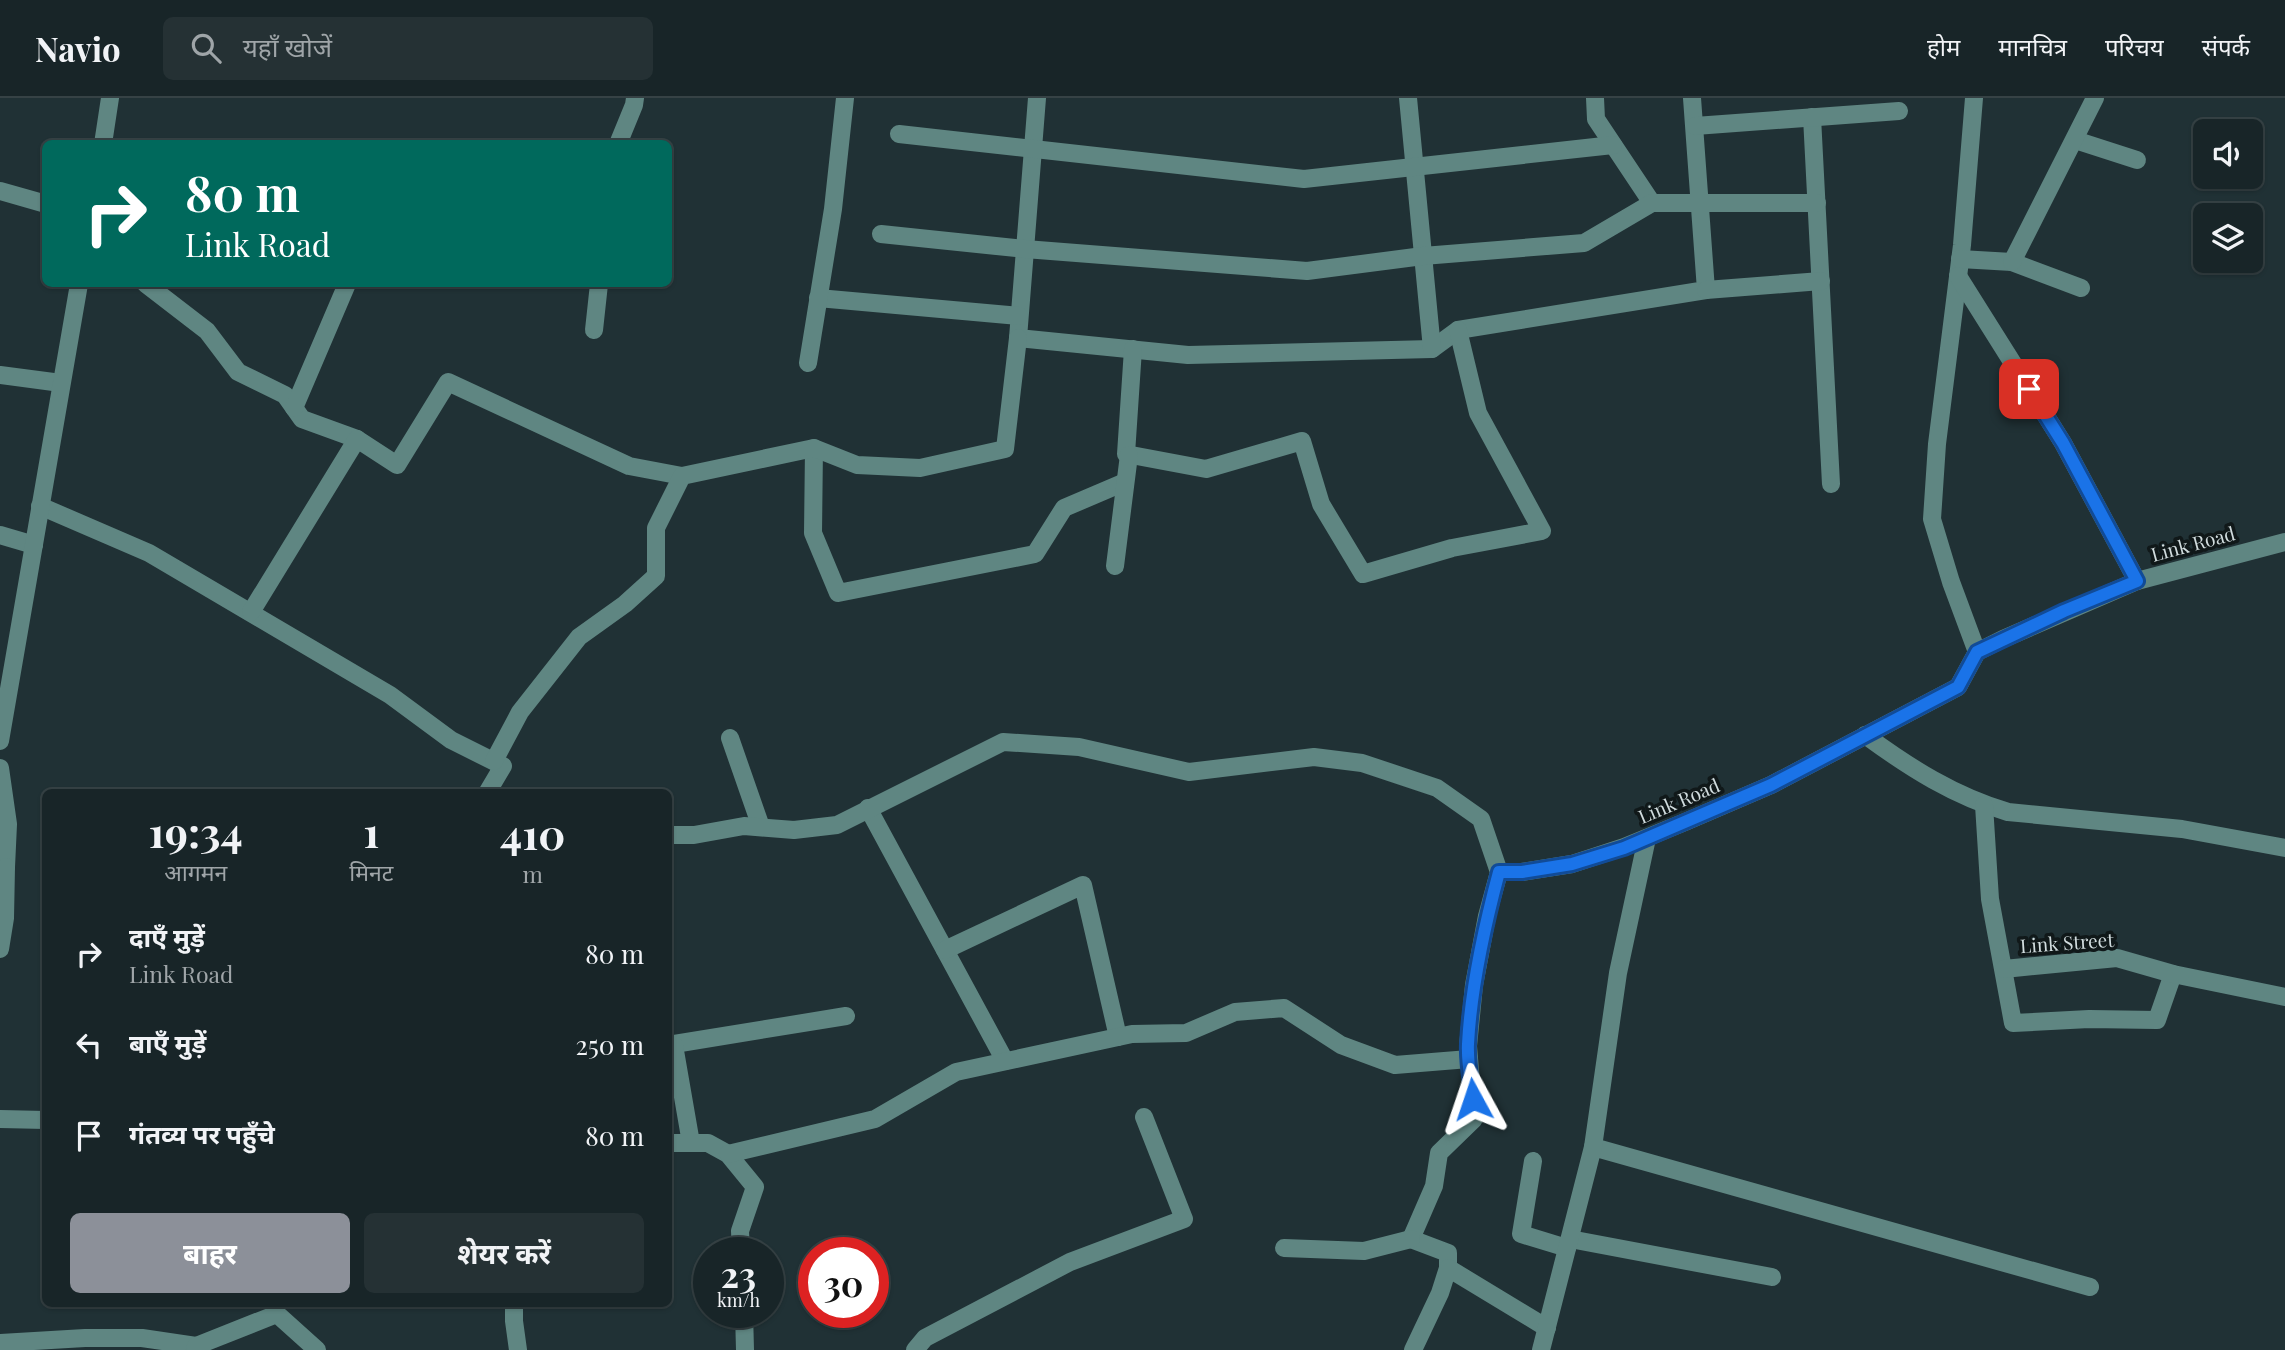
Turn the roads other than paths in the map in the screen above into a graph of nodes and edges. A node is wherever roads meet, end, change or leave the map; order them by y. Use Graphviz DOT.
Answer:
graph roads {
  1 [pos="110,98"];
  2 [pos="635,98"];
  3 [pos="845,98"];
  4 [pos="1037,98"];
  5 [pos="1408,98"];
  6 [pos="1595,98"];
  7 [pos="1692,98"];
  8 [pos="1974,98"];
  9 [pos="2095,98"];
  10 [pos="1899,111"];
  11 [pos="1812,117"];
  12 [pos="1695,126"];
  13 [pos="899,134"];
  14 [pos="104,140"];
  15 [pos="620,140"];
  16 [pos="2075,140"];
  17 [pos="1613,145"];
  18 [pos="1033,148"];
  19 [pos="2137,160"];
  20 [pos="1414,166"];
  21 [pos="0,191"];
  22 [pos="1700,202"];
  23 [pos="42,203"];
  24 [pos="1652,203"];
  25 [pos="1816,203"];
  26 [pos="881,234"];
  27 [pos="1025,250"];
  28 [pos="1423,256"];
  29 [pos="2012,262"];
  30 [pos="1959,267"];
  31 [pos="1821,281"];
  32 [pos="78,287"];
  33 [pos="150,287"];
  34 [pos="346,287"];
  35 [pos="599,287"];
  36 [pos="2081,288"];
  37 [pos="1706,290"];
  38 [pos="818,298"];
  39 [pos="1019,316"];
  40 [pos="594,330"];
  41 [pos="1458,330"];
  42 [pos="1018,338"];
  43 [pos="1133,349"];
  44 [pos="1432,349"];
  45 [pos="808,363"];
  46 [pos="0,375"];
  47 [pos="61,383"];
  48 [pos="294,408"];
  49 [pos="357,439"];
  50 [pos="814,448"];
  51 [pos="1129,455"];
  52 [pos="682,476"];
  53 [pos="1125,482"];
  54 [pos="1831,484"];
  55 [pos="40,506"];
  56 [pos="0,535"];
  57 [pos="2285,542"];
  58 [pos="34,545"];
  59 [pos="1115,566"];
  60 [pos="2137,581"];
  61 [pos="251,612"];
  62 [pos="1977,652"];
  63 [pos="1865,735"];
  64 [pos="730,738"];
  65 [pos="0,741"];
  66 [pos="494,761"];
  67 [pos="0,768"];
  68 [pos="489,789"];
  69 [pos="1984,805"];
  70 [pos="868,808"];
  71 [pos="761,827"];
  72 [pos="672,835"];
  73 [pos="1647,838"];
  74 [pos="2285,848"];
  75 [pos="3,867"];
  76 [pos="1499,872"];
  77 [pos="0,949"];
  78 [pos="945,950"];
  79 [pos="2004,969"];
  80 [pos="2173,974"];
  81 [pos="2285,997"];
  82 [pos="846,1016"];
  83 [pos="1118,1037"];
  84 [pos="672,1045"];
  85 [pos="672,1050"];
  86 [pos="1469,1059"];
  87 [pos="1005,1061"];
  88 [pos="1144,1117"];
  89 [pos="0,1119"];
  90 [pos="42,1120"];
  91 [pos="672,1143"];
  92 [pos="691,1143"];
  93 [pos="1593,1147"];
  94 [pos="728,1154"];
  95 [pos="1533,1161"];
  96 [pos="740,1237"];
  97 [pos="1411,1239"];
  98 [pos="1569,1244"];
  99 [pos="1284,1248"];
  100 [pos="1448,1268"];
  101 [pos="1772,1277"];
  102 [pos="2090,1287"];
  103 [pos="514,1307"];
  104 [pos="277,1309"];
  105 [pos="744,1328"];
  106 [pos="1547,1328"];
  107 [pos="0,1343"];
  108 [pos="195,1348"];
  109 [pos="317,1350"];
  110 [pos="518,1350"];
  111 [pos="745,1350"];
  112 [pos="915,1350"];
  113 [pos="1413,1350"];
  114 [pos="1541,1350"];
  1 -- 14 [label="street"];
  2 -- 15 [label="street"];
  3 -- 38 [label="street"];
  4 -- 18 [label="street"];
  5 -- 20 [label="street"];
  6 -- 17 [label="street"];
  7 -- 12 [label="street"];
  8 -- 30 [label="street"];
  9 -- 16 [label="street"];
  10 -- 11 [label="street"];
  11 -- 12 [label="street"];
  11 -- 25 [label="street"];
  12 -- 22 [label="street"];
  13 -- 18 [label="street"];
  16 -- 19 [label="street"];
  16 -- 29 [label="street"];
  17 -- 20 [label="street"];
  17 -- 24 [label="street"];
  18 -- 20 [label="street"];
  18 -- 27 [label="street"];
  20 -- 28 [label="street"];
  21 -- 23 [label="street"];
  22 -- 24 [label="street"];
  22 -- 25 [label="street"];
  22 -- 37 [label="street"];
  24 -- 28 [label="street"];
  25 -- 31 [label="street"];
  26 -- 27 [label="street"];
  27 -- 28 [label="street"];
  27 -- 39 [label="street"];
  28 -- 44 [label="street"];
  29 -- 30 [label="street"];
  29 -- 36 [label="street"];
  30 -- 60 [label="street"];
  30 -- 62 [label="street"];
  31 -- 37 [label="street"];
  31 -- 54 [label="street"];
  32 -- 47 [label="street"];
  33 -- 48 [label="street"];
  34 -- 48 [label="street"];
  35 -- 40 [label="street"];
  37 -- 41 [label="street"];
  38 -- 39 [label="street"];
  38 -- 45 [label="street"];
  39 -- 42 [label="street"];
  41 -- 44 [label="street"];
  41 -- 51 [label="street"];
  42 -- 43 [label="street"];
  42 -- 50 [label="street"];
  43 -- 44 [label="street"];
  43 -- 51 [label="street"];
  46 -- 47 [label="street"];
  47 -- 55 [label="street"];
  48 -- 49 [label="street"];
  49 -- 52 [label="street"];
  49 -- 61 [label="street"];
  50 -- 52 [label="street"];
  50 -- 53 [label="street"];
  51 -- 53 [label="street"];
  52 -- 66 [label="street"];
  53 -- 59 [label="street"];
  55 -- 58 [label="street"];
  55 -- 61 [label="street"];
  56 -- 58 [label="street"];
  57 -- 60 [label="street, Link Road"];
  58 -- 65 [label="street"];
  60 -- 62 [label="street, Link Road"];
  61 -- 66 [label="street"];
  62 -- 63 [label="street, Link Road"];
  63 -- 69 [label="street"];
  63 -- 73 [label="street, Link Road"];
  64 -- 71 [label="street"];
  66 -- 68 [label="street"];
  67 -- 75 [label="street"];
  69 -- 74 [label="street"];
  69 -- 79 [label="street"];
  70 -- 71 [label="street"];
  70 -- 76 [label="street"];
  70 -- 78 [label="street"];
  71 -- 72 [label="street"];
  73 -- 76 [label="street, Link Road"];
  73 -- 93 [label="street"];
  75 -- 77 [label="street"];
  76 -- 86 [label="street"];
  78 -- 83 [label="street"];
  78 -- 87 [label="street"];
  79 -- 80 [label="street, Link Street"];
  79 -- 80 [label="street"];
  80 -- 81 [label="street, Link Street"];
  82 -- 84 [label="street"];
  83 -- 86 [label="street"];
  83 -- 87 [label="street"];
  85 -- 92 [label="street"];
  86 -- 97 [label="street"];
  87 -- 94 [label="street"];
  88 -- 112 [label="street"];
  89 -- 90 [label="street"];
  91 -- 92 [label="street"];
  92 -- 94 [label="street"];
  93 -- 98 [label="street"];
  93 -- 102 [label="street"];
  94 -- 96 [label="street"];
  95 -- 98 [label="street"];
  97 -- 99 [label="street"];
  97 -- 100 [label="street"];
  98 -- 101 [label="street"];
  98 -- 106 [label="street"];
  100 -- 106 [label="street"];
  100 -- 113 [label="street"];
  103 -- 110 [label="street"];
  104 -- 108 [label="street"];
  104 -- 109 [label="street"];
  105 -- 111 [label="street"];
  106 -- 114 [label="street"];
  107 -- 108 [label="street"];
}
